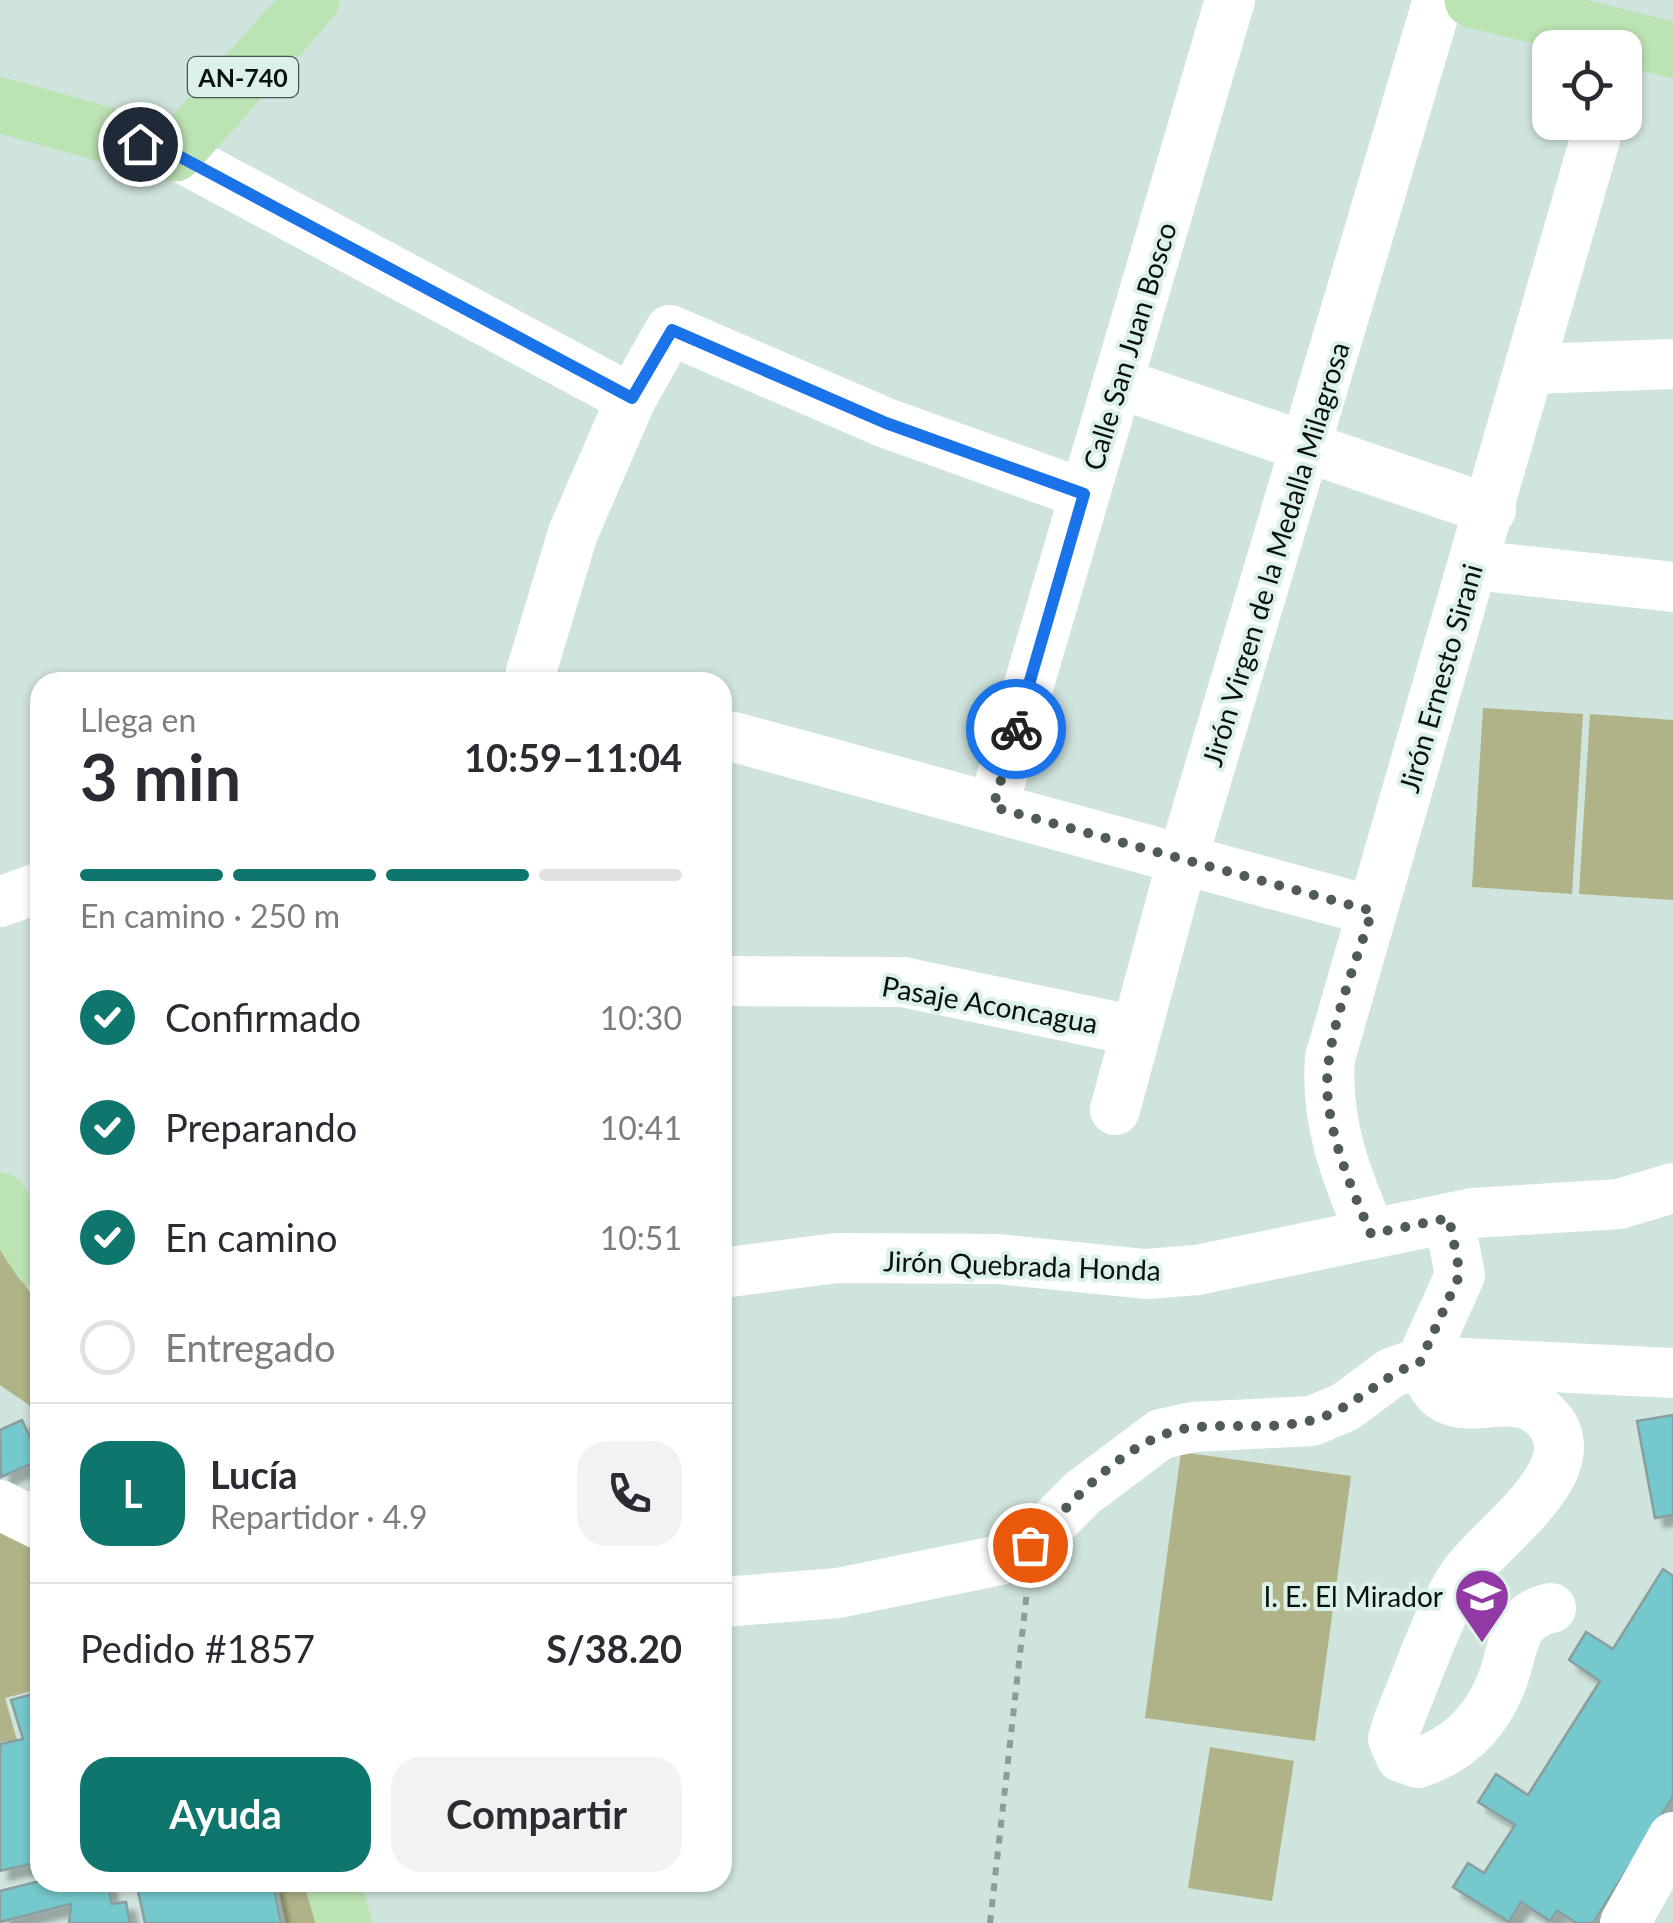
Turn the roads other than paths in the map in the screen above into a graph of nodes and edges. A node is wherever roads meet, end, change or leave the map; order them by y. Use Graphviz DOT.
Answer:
graph roads {
  1 [pos="312,0"];
  2 [pos="1230,0"];
  3 [pos="1438,0"];
  4 [pos="1472,0"];
  5 [pos="1583,30"];
  6 [pos="0,105"];
  7 [pos="1595,140"];
  8 [pos="175,154"];
  9 [pos="1673,364"];
  10 [pos="1532,370"];
  11 [pos="1118,383"];
  12 [pos="632,398"];
  13 [pos="1308,448"];
  14 [pos="1084,494"];
  15 [pos="1491,510"];
  16 [pos="1474,565"];
  17 [pos="1673,587"];
  18 [pos="531,672"];
  19 [pos="734,737"];
  20 [pos="993,807"];
  21 [pos="1182,862"];
  22 [pos="30,891"];
  23 [pos="0,902"];
  24 [pos="1372,911"];
  25 [pos="732,982"];
  26 [pos="1136,1032"];
  27 [pos="1115,1110"];
  28 [pos="1673,1188"];
  29 [pos="0,1200"];
  30 [pos="1449,1218"];
  31 [pos="1371,1234"];
  32 [pos="30,1246"];
  33 [pos="732,1271"];
  34 [pos="1420,1362"];
  35 [pos="1673,1373"];
  36 [pos="0,1505"];
  37 [pos="30,1520"];
  38 [pos="732,1601"];
  39 [pos="1551,1608"];
  40 [pos="1673,1837"];
  41 [pos="335,1892"];
  42 [pos="344,1923"];
  43 [pos="1625,1923"];
  1 -- 8 [label="main road, AN-740"];
  2 -- 11 [label="street, Calle San Juan Bosco"];
  3 -- 13 [label="street, Jirón Virgen de la Medalla Milagrosa"];
  4 -- 5 [label="main road"];
  6 -- 8 [label="main road"];
  7 -- 10 [label="street, Jirón Ernesto Sirani"];
  8 -- 12 [label="street"];
  9 -- 10 [label="street"];
  10 -- 15 [label="street, Jirón Ernesto Sirani"];
  11 -- 13 [label="street"];
  11 -- 14 [label="street, Calle San Juan Bosco"];
  12 -- 14 [label="street"];
  12 -- 18 [label="street"];
  13 -- 15 [label="street"];
  13 -- 21 [label="street, Jirón Virgen de la Medalla Milagrosa"];
  14 -- 20 [label="street, Calle San Juan Bosco"];
  15 -- 16 [label="street, Jirón Ernesto Sirani"];
  16 -- 17 [label="street"];
  16 -- 24 [label="street, Jirón Ernesto Sirani"];
  19 -- 20 [label="street"];
  20 -- 21 [label="street"];
  21 -- 24 [label="street"];
  21 -- 26 [label="street, Jirón Virgen de la Medalla Milagrosa"];
  22 -- 23 [label="street"];
  24 -- 31 [label="street, Jirón Ernesto Sirani"];
  25 -- 26 [label="street, Pasaje Aconcagua"];
  26 -- 27 [label="street, Jirón Virgen de la Medalla Milagrosa"];
  28 -- 30 [label="street, Jirón Quebrada Honda"];
  29 -- 32 [label="main road"];
  30 -- 31 [label="street, Jirón Quebrada Honda"];
  30 -- 34 [label="street"];
  31 -- 33 [label="street, Jirón Quebrada Honda"];
  34 -- 35 [label="street"];
  34 -- 38 [label="street"];
  34 -- 39 [label="street"];
  36 -- 37 [label="street"];
  40 -- 43 [label="street"];
  41 -- 42 [label="main road"];
}
